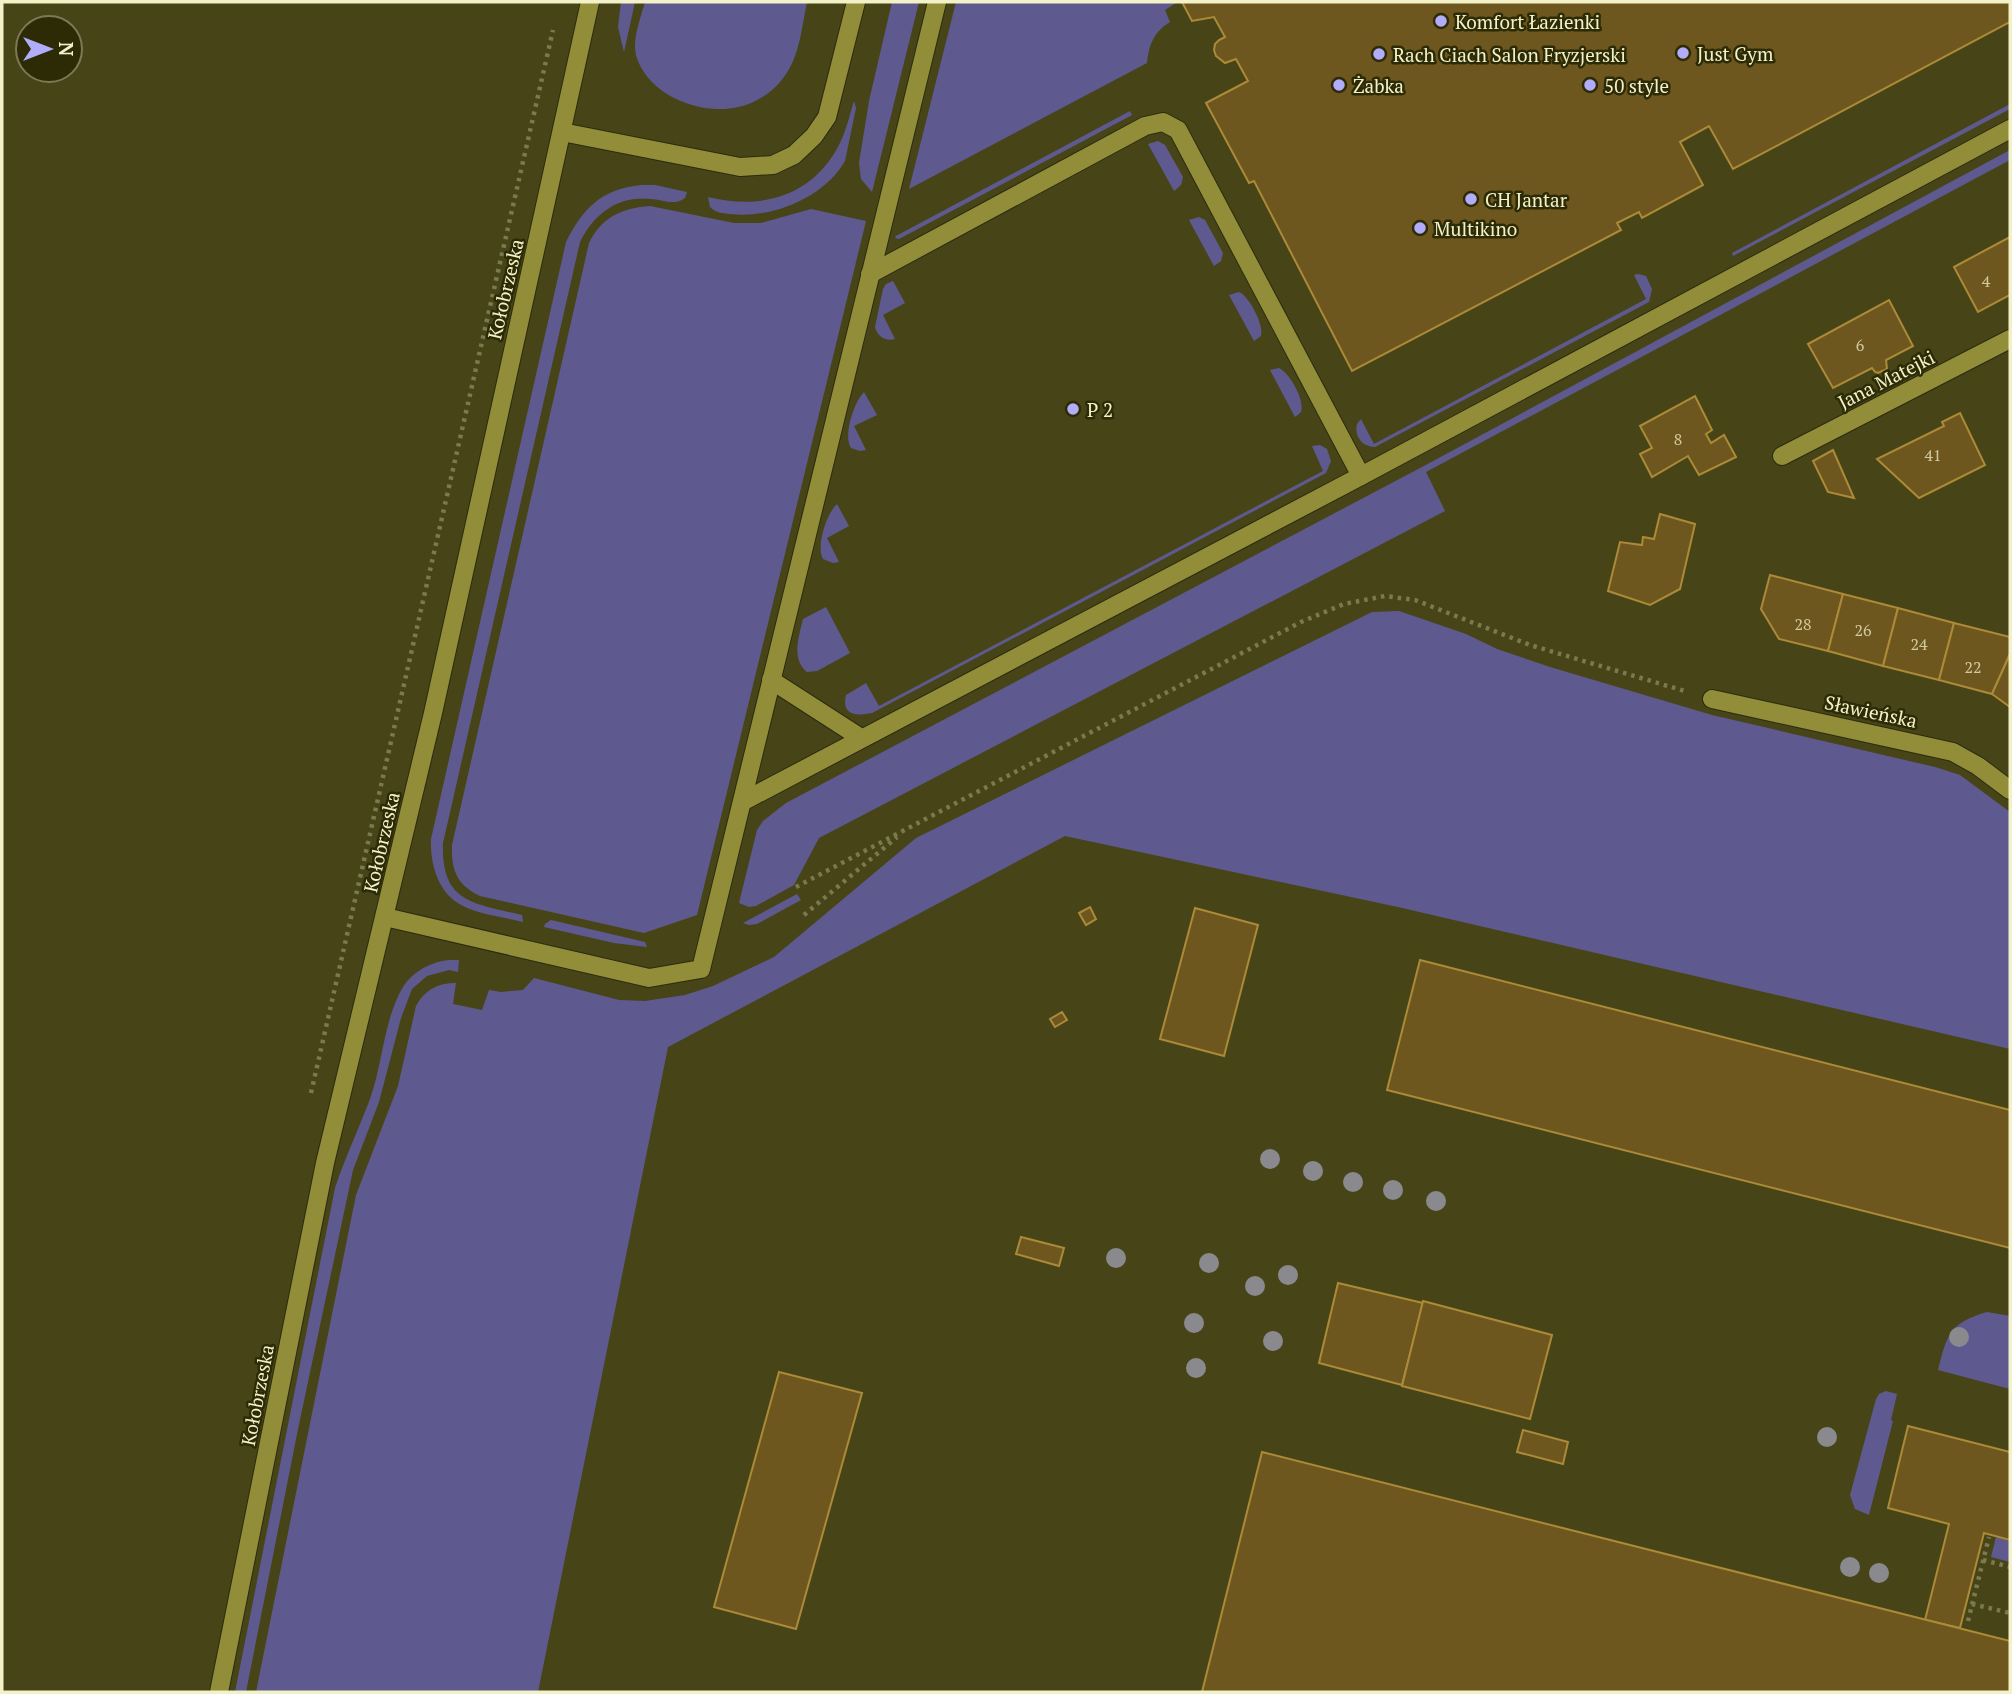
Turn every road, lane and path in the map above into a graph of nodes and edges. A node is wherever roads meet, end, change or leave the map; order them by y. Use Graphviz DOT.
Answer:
graph roads {
  1 [pos="590,2"];
  2 [pos="856,2"];
  3 [pos="937,2"];
  4 [pos="2010,129"];
  5 [pos="562,132"];
  6 [pos="870,274"];
  7 [pos="2010,340"];
  8 [pos="1782,456"];
  9 [pos="1360,476"];
  10 [pos="771,680"];
  11 [pos="1712,699"];
  12 [pos="861,738"];
  13 [pos="2010,790"];
  14 [pos="741,802"];
  15 [pos="906,830"];
  16 [pos="796,887"];
  17 [pos="804,915"];
  18 [pos="385,917"];
  19 [pos="1989,1537"];
  20 [pos="1983,1560"];
  21 [pos="2010,1567"];
  22 [pos="1972,1604"];
  23 [pos="2010,1613"];
  24 [pos="1968,1621"];
  25 [pos="219,1692"];
  1 -- 5 [label="street, Kołobrzeska"];
  2 -- 5 [label="street"];
  3 -- 6 [label="street"];
  4 -- 9 [label="street"];
  5 -- 18 [label="street, Kołobrzeska"];
  6 -- 9 [label="street"];
  6 -- 10 [label="street"];
  7 -- 8 [label="street, Jana Matejki"];
  9 -- 12 [label="street"];
  10 -- 12 [label="street"];
  10 -- 14 [label="street"];
  11 -- 13 [label="street, Sławieńska"];
  11 -- 15 [label="path"];
  12 -- 14 [label="street"];
  14 -- 18 [label="street"];
  15 -- 16 [label="path"];
  15 -- 17 [label="path"];
  18 -- 25 [label="street, Kołobrzeska"];
  19 -- 20 [label="path"];
  20 -- 21 [label="path"];
  20 -- 22 [label="path"];
  22 -- 23 [label="path"];
  22 -- 24 [label="path"];
}
